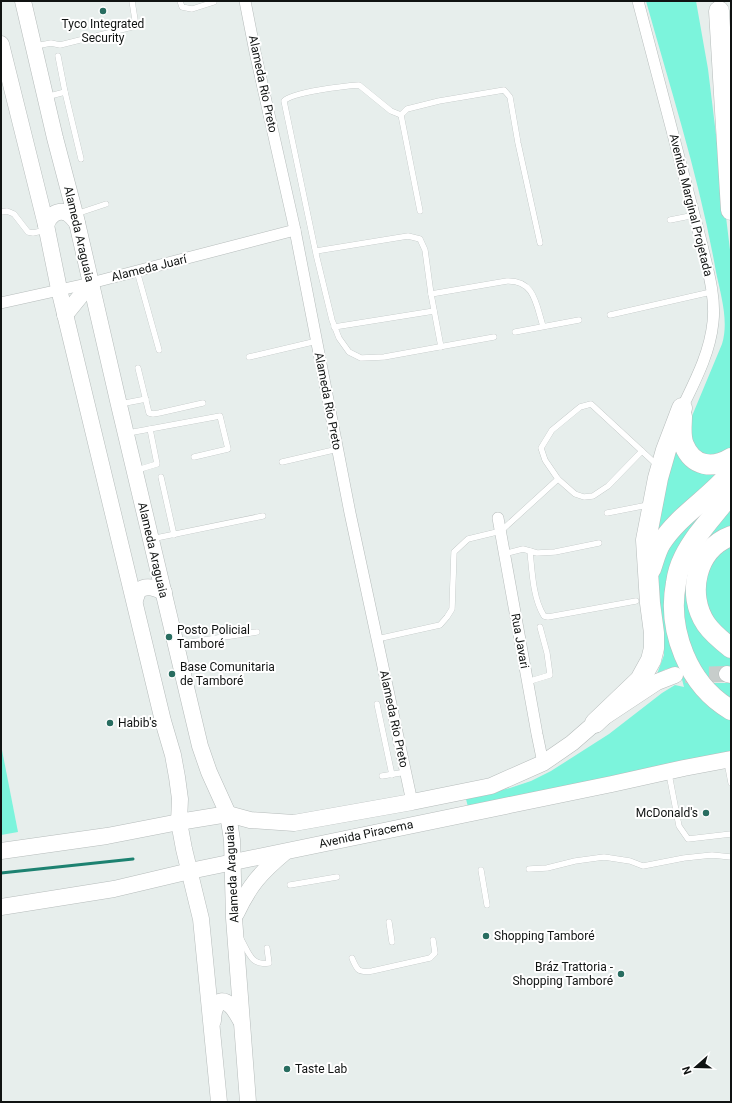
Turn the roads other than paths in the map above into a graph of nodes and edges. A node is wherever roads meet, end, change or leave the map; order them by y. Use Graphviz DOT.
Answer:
graph roads {
  1 [pos="23,1"];
  2 [pos="132,1"];
  3 [pos="180,1"];
  4 [pos="214,1"];
  5 [pos="245,1"];
  6 [pos="638,1"];
  7 [pos="718,6"];
  8 [pos="1,44"];
  9 [pos="33,46"];
  10 [pos="58,56"];
  11 [pos="731,78"];
  12 [pos="65,92"];
  13 [pos="46,97"];
  14 [pos="401,115"];
  15 [pos="81,159"];
  16 [pos="71,196"];
  17 [pos="40,202"];
  18 [pos="106,204"];
  19 [pos="731,210"];
  20 [pos="420,211"];
  21 [pos="1,212"];
  22 [pos="695,215"];
  23 [pos="76,218"];
  24 [pos="670,220"];
  25 [pos="46,227"];
  26 [pos="295,230"];
  27 [pos="540,243"];
  28 [pos="316,251"];
  29 [pos="137,271"];
  30 [pos="91,283"];
  31 [pos="59,289"];
  32 [pos="711,292"];
  33 [pos="431,294"];
  34 [pos="1,302"];
  35 [pos="434,311"];
  36 [pos="65,315"];
  37 [pos="610,315"];
  38 [pos="579,320"];
  39 [pos="543,326"];
  40 [pos="334,327"];
  41 [pos="515,332"];
  42 [pos="494,337"];
  43 [pos="317,341"];
  44 [pos="441,347"];
  45 [pos="159,350"];
  46 [pos="249,358"];
  47 [pos="138,368"];
  48 [pos="146,399"];
  49 [pos="203,403"];
  50 [pos="119,405"];
  51 [pos="682,408"];
  52 [pos="150,429"];
  53 [pos="126,434"];
  54 [pos="338,449"];
  55 [pos="642,451"];
  56 [pos="194,457"];
  57 [pos="731,458"];
  58 [pos="282,462"];
  59 [pos="660,468"];
  60 [pos="135,471"];
  61 [pos="731,472"];
  62 [pos="161,477"];
  63 [pos="558,479"];
  64 [pos="731,493"];
  65 [pos="652,505"];
  66 [pos="607,513"];
  67 [pos="262,516"];
  68 [pos="498,518"];
  69 [pos="500,531"];
  70 [pos="174,535"];
  71 [pos="731,536"];
  72 [pos="151,540"];
  73 [pos="599,543"];
  74 [pos="530,551"];
  75 [pos="504,554"];
  76 [pos="648,579"];
  77 [pos="164,592"];
  78 [pos="135,600"];
  79 [pos="636,601"];
  80 [pos="540,627"];
  81 [pos="257,632"];
  82 [pos="377,639"];
  83 [pos="175,645"];
  84 [pos="731,648"];
  85 [pos="674,676"];
  86 [pos="527,682"];
  87 [pos="377,704"];
  88 [pos="731,710"];
  89 [pos="595,723"];
  90 [pos="729,760"];
  91 [pos="543,763"];
  92 [pos="668,771"];
  93 [pos="406,772"];
  94 [pos="392,774"];
  95 [pos="382,776"];
  96 [pos="731,783"];
  97 [pos="412,802"];
  98 [pos="228,814"];
  99 [pos="180,822"];
  100 [pos="731,834"];
  101 [pos="1,851"];
  102 [pos="285,852"];
  103 [pos="731,857"];
  104 [pos="234,862"];
  105 [pos="529,869"];
  106 [pos="480,870"];
  107 [pos="190,871"];
  108 [pos="337,877"];
  109 [pos="290,885"];
  110 [pos="487,904"];
  111 [pos="1,908"];
  112 [pos="389,922"];
  113 [pos="235,923"];
  114 [pos="433,940"];
  115 [pos="392,942"];
  116 [pos="267,948"];
  117 [pos="352,958"];
  118 [pos="241,1021"];
  119 [pos="212,1025"];
  120 [pos="219,1102"];
  121 [pos="248,1102"];
  1 -- 9 [label="main road, Alameda Araguaia"];
  2 -- 9 [label="lane"];
  3 -- 4 [label="lane"];
  5 -- 26 [label="street, Alameda Rio Preto"];
  6 -- 22 [label="street, Avenida Marginal Projetada"];
  7 -- 11 [label="highway"];
  7 -- 19 [label="highway"];
  8 -- 17 [label="main road"];
  9 -- 13 [label="main road, Alameda Araguaia"];
  10 -- 12 [label="lane"];
  12 -- 13 [label="lane"];
  12 -- 15 [label="lane"];
  13 -- 16 [label="main road, Alameda Araguaia"];
  14 -- 20 [label="lane"];
  14 -- 27 [label="lane"];
  14 -- 28 [label="lane"];
  16 -- 17 [label="main road"];
  16 -- 23 [label="main road, Alameda Araguaia"];
  17 -- 25 [label="main road"];
  18 -- 23 [label="lane"];
  21 -- 25 [label="lane"];
  22 -- 24 [label="lane"];
  22 -- 32 [label="street, Avenida Marginal Projetada"];
  23 -- 25 [label="main road"];
  23 -- 30 [label="main road, Alameda Araguaia"];
  25 -- 31 [label="main road"];
  26 -- 29 [label="street, Alameda Juarí"];
  26 -- 43 [label="street, Alameda Rio Preto"];
  28 -- 33 [label="lane"];
  28 -- 40 [label="lane"];
  29 -- 30 [label="street, Alameda Juarí"];
  29 -- 45 [label="lane"];
  30 -- 31 [label="street, Alameda Juarí"];
  30 -- 36 [label="main road"];
  30 -- 50 [label="main road, Alameda Araguaia"];
  31 -- 34 [label="street, Alameda Juarí"];
  31 -- 36 [label="main road"];
  32 -- 37 [label="lane"];
  32 -- 51 [label="street, Avenida Marginal Projetada"];
  33 -- 35 [label="lane"];
  33 -- 39 [label="lane"];
  35 -- 40 [label="lane"];
  35 -- 44 [label="lane"];
  36 -- 78 [label="main road"];
  38 -- 39 [label="lane"];
  39 -- 41 [label="lane"];
  40 -- 44 [label="lane"];
  42 -- 44 [label="lane"];
  43 -- 46 [label="lane"];
  43 -- 54 [label="street, Alameda Rio Preto"];
  47 -- 48 [label="lane"];
  48 -- 49 [label="lane"];
  48 -- 50 [label="lane"];
  50 -- 53 [label="main road, Alameda Araguaia"];
  51 -- 57 [label="highway"];
  51 -- 59 [label="highway"];
  52 -- 53 [label="lane"];
  52 -- 56 [label="lane"];
  52 -- 60 [label="lane"];
  53 -- 60 [label="main road, Alameda Araguaia"];
  54 -- 58 [label="lane"];
  54 -- 82 [label="street, Alameda Rio Preto"];
  55 -- 59 [label="lane"];
  55 -- 63 [label="lane"];
  55 -- 63 [label="lane"];
  59 -- 65 [label="highway"];
  60 -- 72 [label="main road, Alameda Araguaia"];
  61 -- 76 [label="highway"];
  62 -- 70 [label="lane"];
  63 -- 69 [label="lane"];
  64 -- 88 [label="highway"];
  65 -- 66 [label="lane"];
  65 -- 76 [label="highway"];
  67 -- 70 [label="lane"];
  68 -- 69 [label="street, Rua Javari"];
  69 -- 75 [label="street, Rua Javari"];
  69 -- 82 [label="lane"];
  70 -- 72 [label="lane"];
  71 -- 84 [label="highway"];
  72 -- 77 [label="main road, Alameda Araguaia"];
  73 -- 74 [label="lane"];
  74 -- 75 [label="lane"];
  74 -- 79 [label="lane"];
  75 -- 86 [label="street, Rua Javari"];
  76 -- 89 [label="highway"];
  77 -- 78 [label="main road"];
  77 -- 83 [label="main road, Alameda Araguaia"];
  78 -- 99 [label="main road"];
  80 -- 86 [label="lane"];
  81 -- 83 [label="lane"];
  82 -- 93 [label="street, Alameda Rio Preto"];
  83 -- 98 [label="main road, Alameda Araguaia"];
  85 -- 89 [label="main road, Avenida Piracema"];
  86 -- 91 [label="street, Rua Javari"];
  87 -- 94 [label="lane"];
  89 -- 91 [label="main road, Avenida Piracema"];
  90 -- 92 [label="main road, Avenida Piracema"];
  90 -- 96 [label="lane"];
  91 -- 97 [label="main road, Avenida Piracema"];
  92 -- 100 [label="lane"];
  92 -- 102 [label="main road, Avenida Piracema"];
  93 -- 94 [label="lane"];
  93 -- 97 [label="street, Alameda Rio Preto"];
  94 -- 95 [label="lane"];
  97 -- 98 [label="main road, Avenida Piracema"];
  98 -- 99 [label="main road, Avenida Piracema"];
  98 -- 104 [label="main road, Alameda Araguaia"];
  99 -- 101 [label="main road, Avenida Piracema"];
  99 -- 107 [label="main road"];
  102 -- 104 [label="main road, Avenida Piracema"];
  102 -- 113 [label="main road"];
  103 -- 105 [label="lane"];
  104 -- 107 [label="main road, Avenida Piracema"];
  104 -- 113 [label="main road, Alameda Araguaia"];
  106 -- 110 [label="lane"];
  107 -- 111 [label="main road, Avenida Piracema"];
  107 -- 119 [label="main road"];
  108 -- 109 [label="lane"];
  112 -- 115 [label="lane"];
  113 -- 116 [label="lane"];
  113 -- 118 [label="main road, Alameda Araguaia"];
  114 -- 117 [label="lane"];
  118 -- 119 [label="main road"];
  118 -- 121 [label="main road, Alameda Araguaia"];
  119 -- 120 [label="main road"];
}
